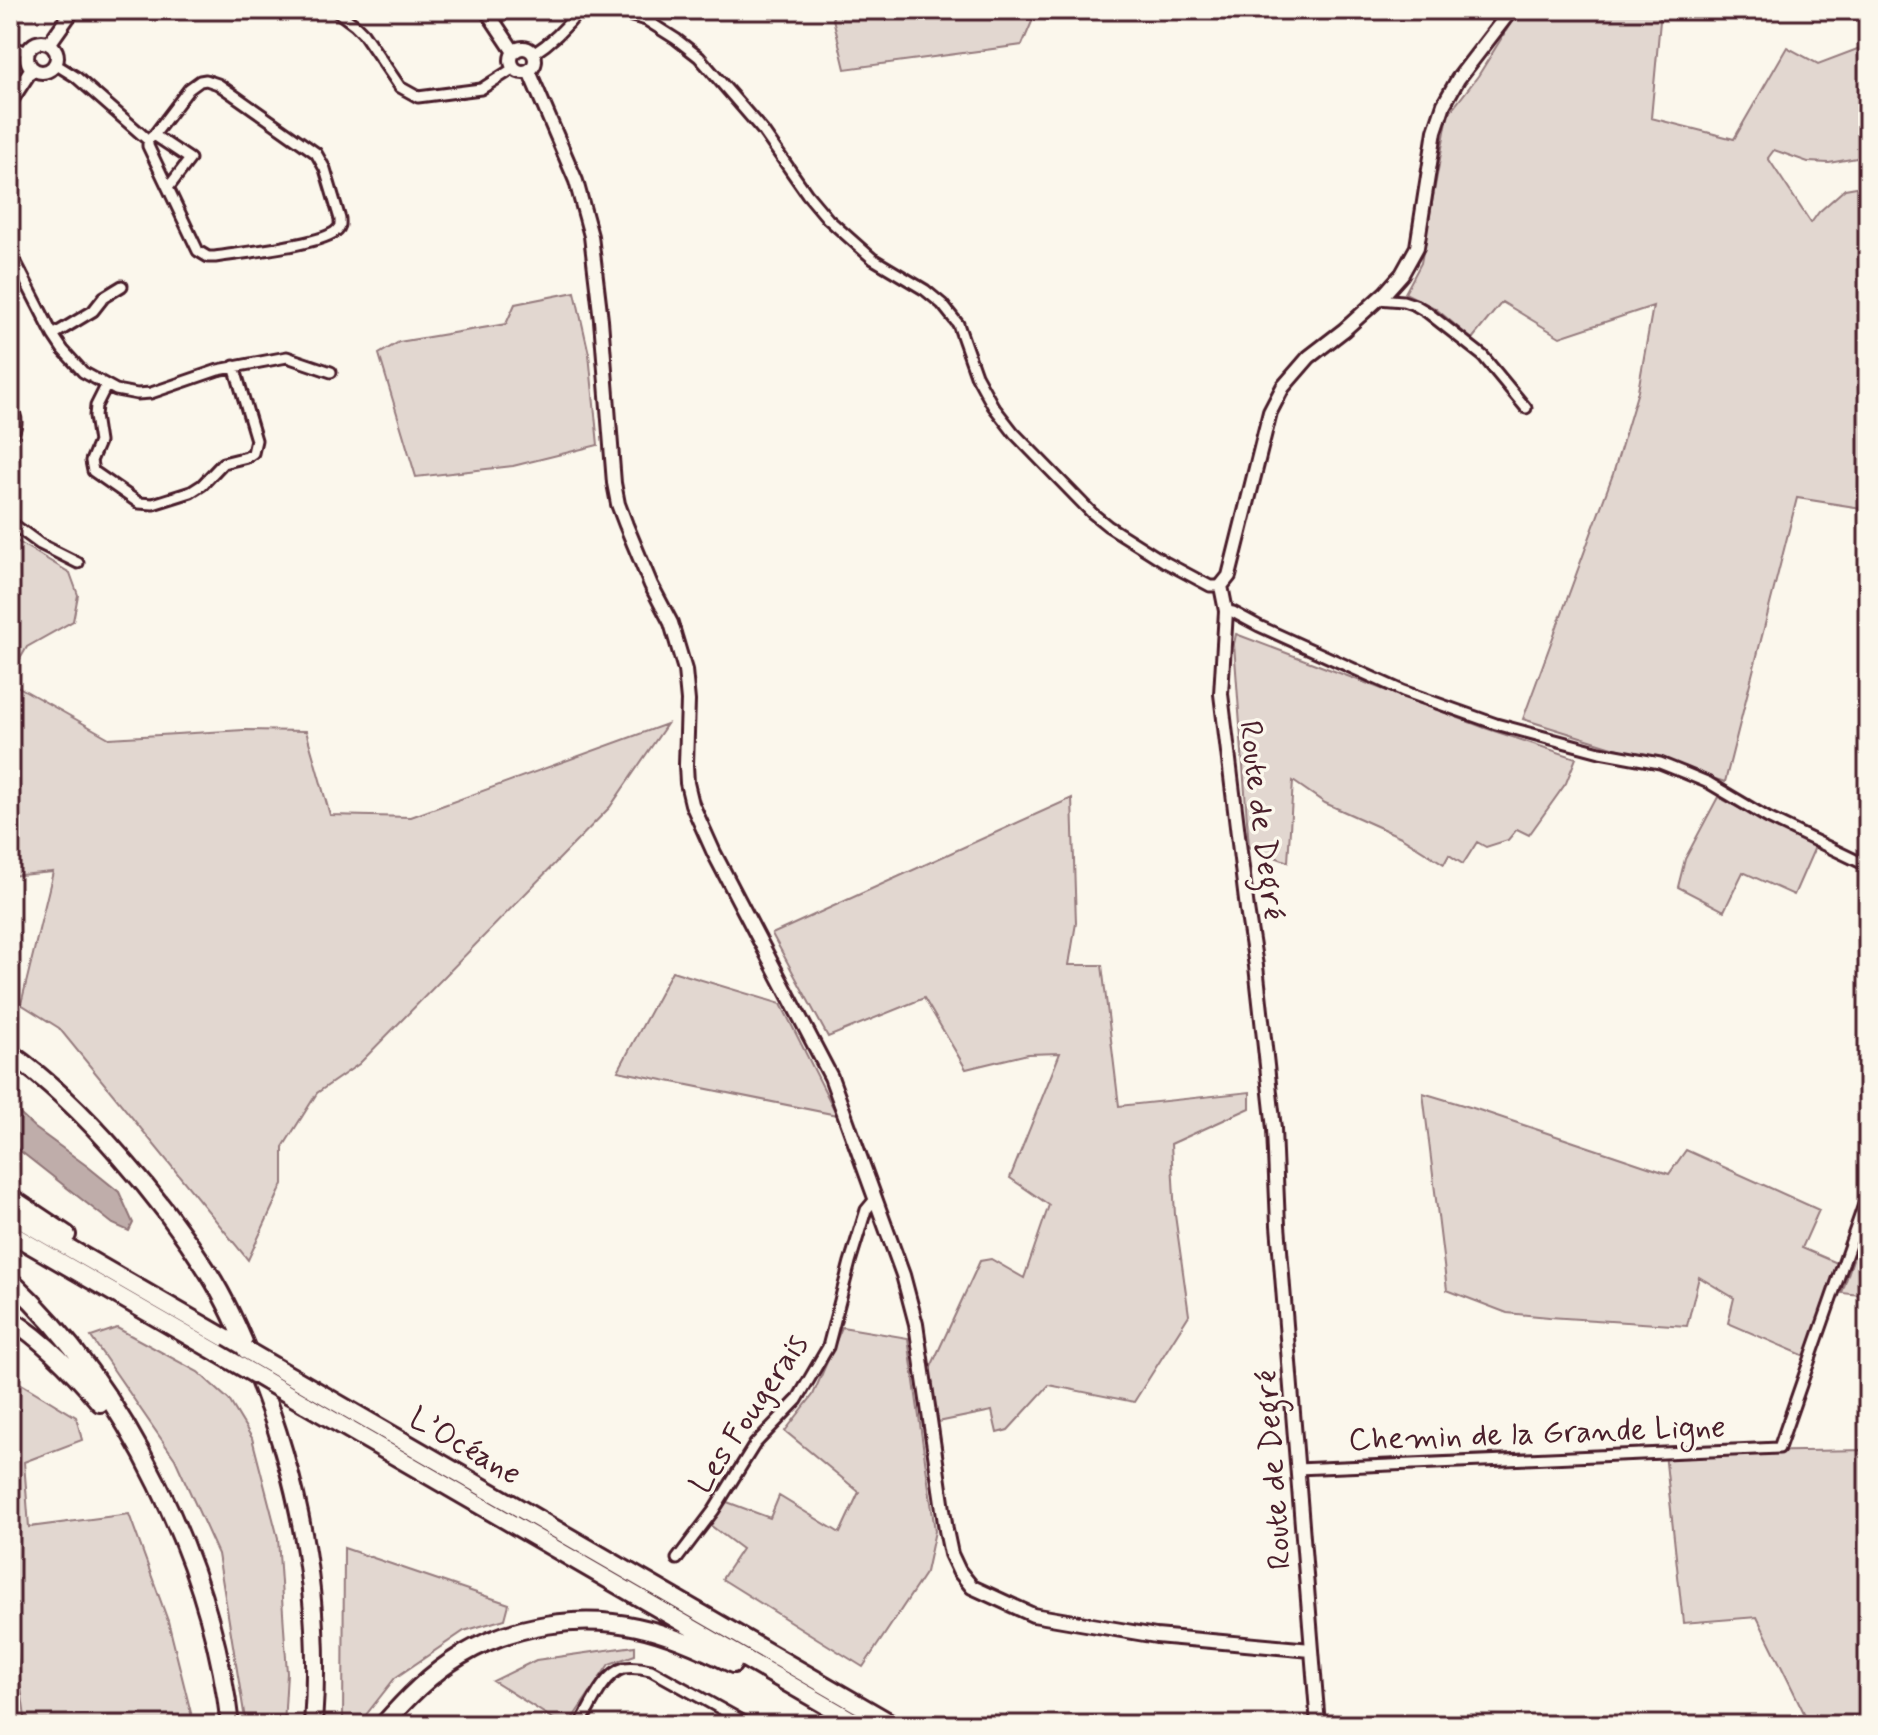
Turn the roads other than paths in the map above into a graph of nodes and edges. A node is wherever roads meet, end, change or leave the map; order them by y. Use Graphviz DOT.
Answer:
graph roads {
  1 [pos="73,10"];
  2 [pos="335,10"];
  3 [pos="486,10"];
  4 [pos="580,10"];
  5 [pos="611,10"];
  6 [pos="1511,10"];
  7 [pos="49,44"];
  8 [pos="10,46"];
  9 [pos="28,52"];
  10 [pos="514,52"];
  11 [pos="533,54"];
  12 [pos="55,64"];
  13 [pos="32,68"];
  14 [pos="514,68"];
  15 [pos="529,71"];
  16 [pos="10,102"];
  17 [pos="151,138"];
  18 [pos="168,188"];
  19 [pos="10,251"];
  20 [pos="14,266"];
  21 [pos="122,286"];
  22 [pos="1378,299"];
  23 [pos="53,335"];
  24 [pos="234,366"];
  25 [pos="331,372"];
  26 [pos="106,386"];
  27 [pos="10,408"];
  28 [pos="1526,408"];
  29 [pos="10,440"];
  30 [pos="10,522"];
  31 [pos="78,563"];
  32 [pos="1221,586"];
  33 [pos="1226,611"];
  34 [pos="1868,866"];
  35 [pos="10,1053"];
  36 [pos="1868,1193"];
  37 [pos="10,1197"];
  38 [pos="876,1198"];
  39 [pos="10,1214"];
  40 [pos="10,1233"];
  41 [pos="10,1280"];
  42 [pos="138,1288"];
  43 [pos="10,1319"];
  44 [pos="222,1346"];
  45 [pos="309,1396"];
  46 [pos="1297,1469"];
  47 [pos="161,1494"];
  48 [pos="677,1559"];
  49 [pos="1311,1650"];
  50 [pos="781,1680"];
  51 [pos="230,1725"];
  52 [pos="313,1725"];
  53 [pos="383,1725"];
  54 [pos="580,1725"];
  55 [pos="750,1725"];
  56 [pos="860,1725"];
  57 [pos="894,1725"];
  58 [pos="1318,1725"];
  1 -- 7 [label="street"];
  2 -- 14 [label="street"];
  3 -- 10 [label="street"];
  4 -- 11 [label="street"];
  5 -- 32 [label="street"];
  6 -- 22 [label="street"];
  7 -- 9 [label="street"];
  7 -- 12 [label="street"];
  8 -- 9 [label="street"];
  9 -- 13 [label="street"];
  10 -- 11 [label="street"];
  10 -- 14 [label="street"];
  11 -- 15 [label="street"];
  12 -- 13 [label="street"];
  12 -- 17 [label="street"];
  13 -- 16 [label="street"];
  14 -- 15 [label="street"];
  15 -- 38 [label="street"];
  17 -- 18 [label="street"];
  17 -- 18 [label="street"];
  17 -- 18 [label="street"];
  19 -- 20 [label="street"];
  20 -- 23 [label="street"];
  21 -- 23 [label="street"];
  22 -- 28 [label="street"];
  22 -- 32 [label="street"];
  23 -- 26 [label="street"];
  24 -- 25 [label="street"];
  24 -- 26 [label="street"];
  24 -- 26 [label="street"];
  27 -- 29 [label="street"];
  30 -- 31 [label="street"];
  32 -- 33 [label="street, Route de Degré"];
  33 -- 34 [label="street"];
  33 -- 46 [label="street, Route de Degré"];
  35 -- 52 [label="highway"];
  36 -- 46 [label="street, Chemin de la Grande Ligne"];
  37 -- 42 [label="highway"];
  38 -- 48 [label="street, Les Fougerais"];
  38 -- 49 [label="street"];
  39 -- 42 [label="highway, L’Océane"];
  40 -- 44 [label="highway, L’Océane"];
  41 -- 47 [label="highway"];
  42 -- 44 [label="highway, L’Océane"];
  43 -- 47 [label="highway"];
  44 -- 45 [label="highway, L’Océane, bridge"];
  45 -- 50 [label="highway, L’Océane"];
  45 -- 57 [label="highway, L’Océane"];
  46 -- 49 [label="street, Route de Degré"];
  47 -- 51 [label="highway"];
  49 -- 58 [label="street, Route de Degré"];
  50 -- 53 [label="highway"];
  50 -- 56 [label="highway, L’Océane"];
  54 -- 55 [label="street"];
}
